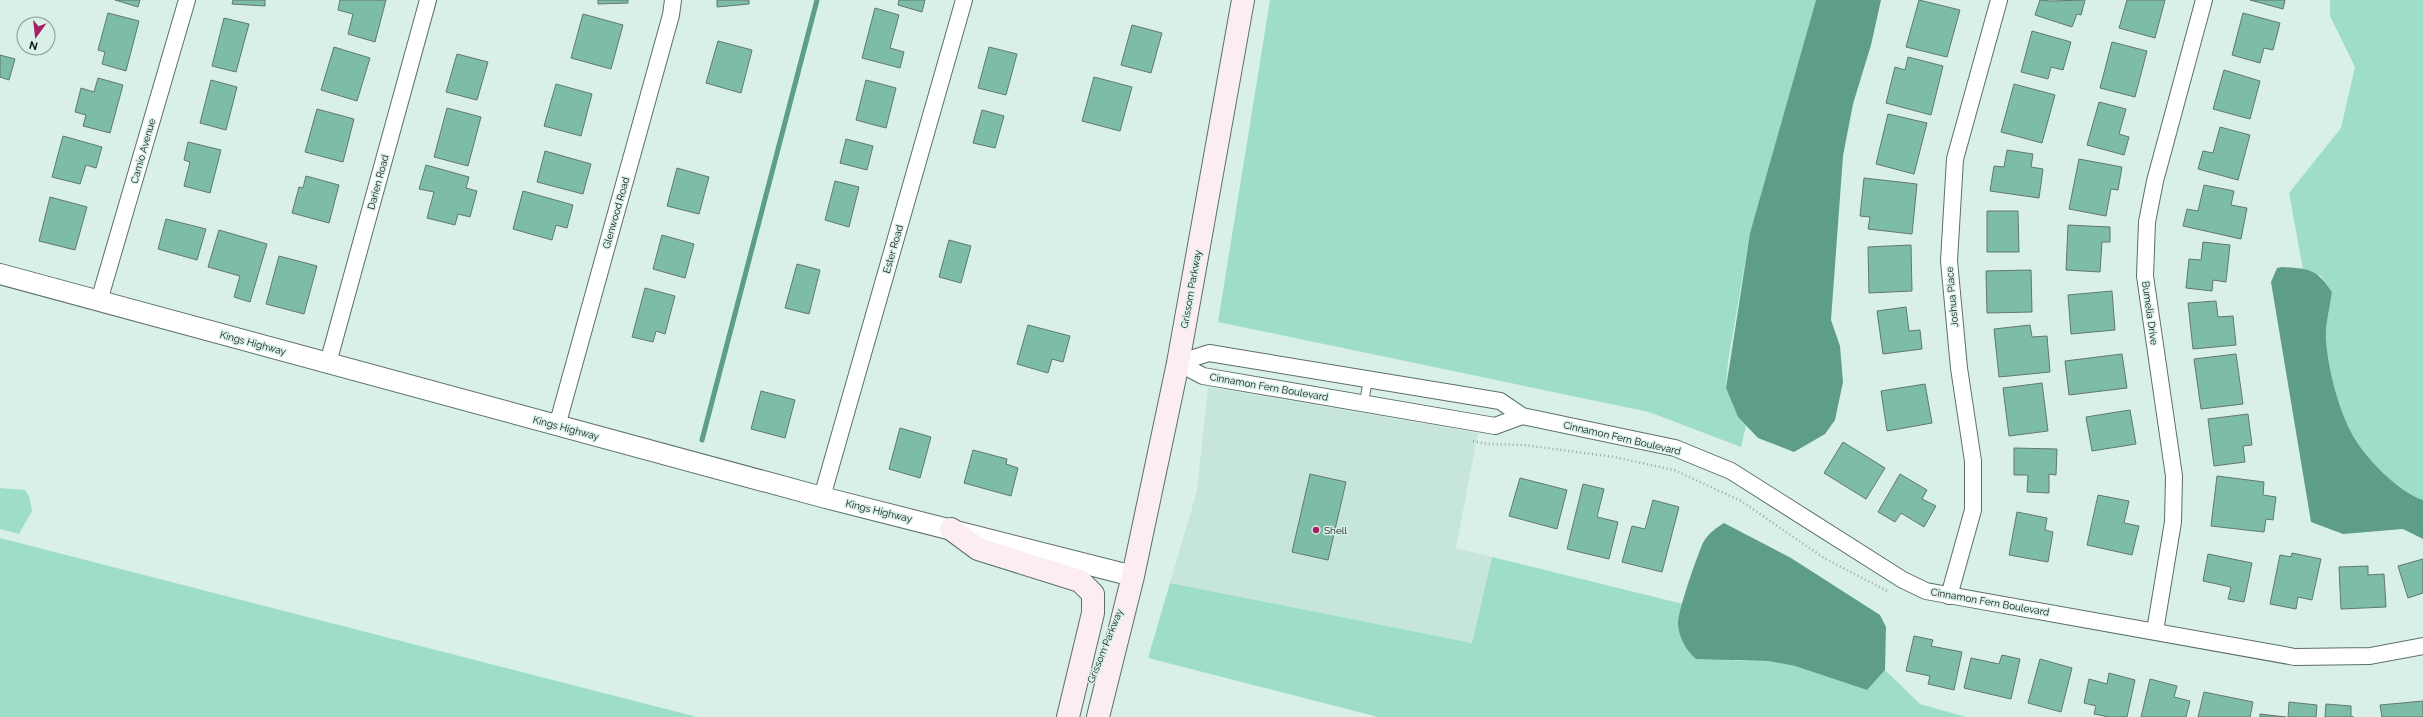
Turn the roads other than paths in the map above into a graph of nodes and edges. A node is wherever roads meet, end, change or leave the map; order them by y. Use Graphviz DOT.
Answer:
graph roads {
  1 [pos="187,0"];
  2 [pos="428,0"];
  3 [pos="673,0"];
  4 [pos="964,0"];
  5 [pos="1243,0"];
  6 [pos="1999,0"];
  7 [pos="2204,0"];
  8 [pos="0,274"];
  9 [pos="99,301"];
  10 [pos="1178,363"];
  11 [pos="328,364"];
  12 [pos="1368,379"];
  13 [pos="1364,403"];
  14 [pos="1522,416"];
  15 [pos="557,426"];
  16 [pos="822,497"];
  17 [pos="951,529"];
  18 [pos="1133,576"];
  19 [pos="1949,596"];
  20 [pos="2155,631"];
  21 [pos="2423,646"];
  22 [pos="1068,717"];
  23 [pos="1077,717"];
  24 [pos="1098,717"];
  1 -- 9 [label="street, Camio Avenue"];
  2 -- 11 [label="street, Darien Road"];
  3 -- 15 [label="street, Glenwood Road"];
  4 -- 16 [label="street, Ester Road"];
  5 -- 10 [label="main road, Grissom Parkway"];
  6 -- 19 [label="street, Joshua Place"];
  7 -- 20 [label="street, Bumelia Drive"];
  8 -- 9 [label="street, Kings Highway"];
  9 -- 11 [label="street, Kings Highway"];
  10 -- 12 [label="street, Cinnamon Fern Boulevard"];
  10 -- 13 [label="street, Cinnamon Fern Boulevard"];
  10 -- 18 [label="main road, Grissom Parkway"];
  11 -- 15 [label="street, Kings Highway"];
  12 -- 13 [label="lane"];
  12 -- 14 [label="street, Cinnamon Fern Boulevard"];
  13 -- 14 [label="street, Cinnamon Fern Boulevard"];
  14 -- 19 [label="street, Cinnamon Fern Boulevard"];
  15 -- 16 [label="street, Kings Highway"];
  16 -- 17 [label="street, Kings Highway"];
  17 -- 18 [label="street, Kings Highway"];
  17 -- 22 [label="main road"];
  18 -- 23 [label="main road, Grissom Parkway"];
  18 -- 24 [label="main road, Grissom Parkway"];
  19 -- 20 [label="street, Cinnamon Fern Boulevard"];
  20 -- 21 [label="street, Cinnamon Fern Boulevard"];
}
